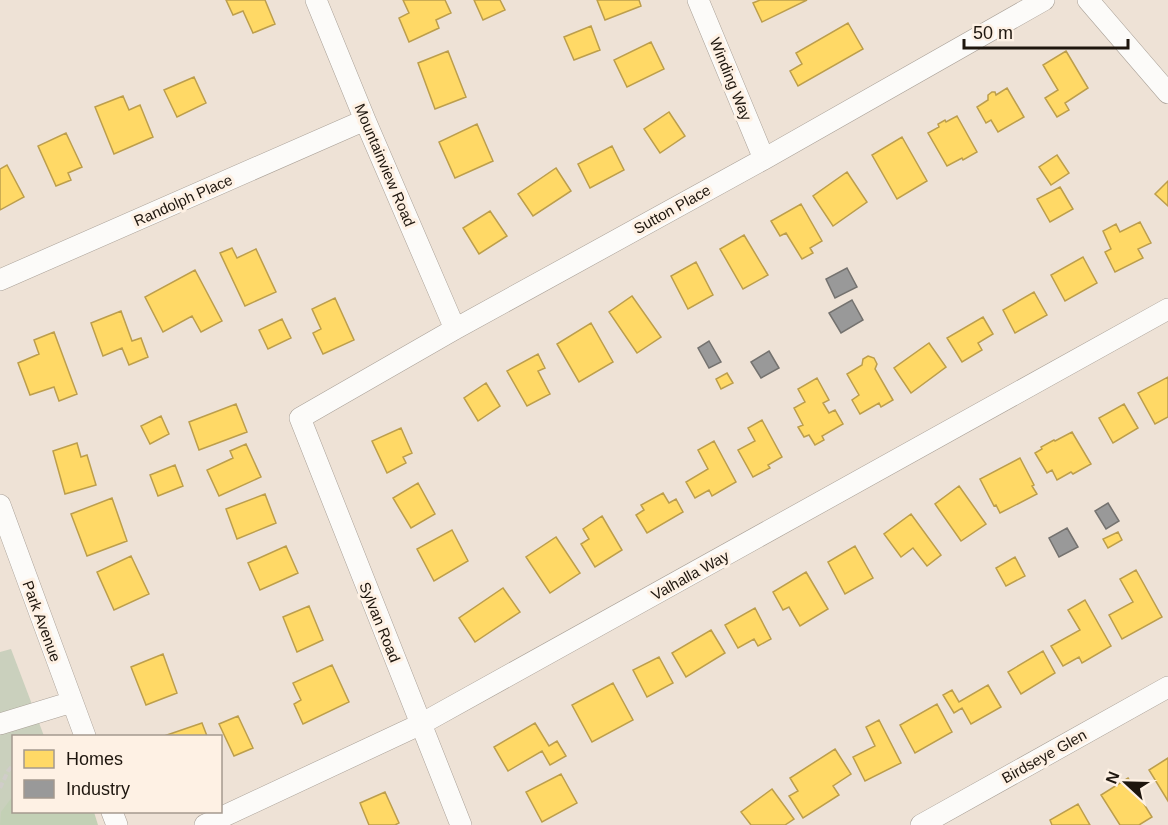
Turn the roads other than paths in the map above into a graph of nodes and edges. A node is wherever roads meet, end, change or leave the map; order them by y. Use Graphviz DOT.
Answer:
graph roads {
  1 [pos="316,0"];
  2 [pos="698,0"];
  3 [pos="1044,0"];
  4 [pos="1088,0"];
  5 [pos="1168,93"];
  6 [pos="366,120"];
  7 [pos="764,159"];
  8 [pos="0,280"];
  9 [pos="1168,309"];
  10 [pos="455,329"];
  11 [pos="300,418"];
  12 [pos="0,505"];
  13 [pos="1168,687"];
  14 [pos="72,702"];
  15 [pos="0,724"];
  16 [pos="421,724"];
  17 [pos="85,735"];
  18 [pos="205,825"];
  19 [pos="461,825"];
  20 [pos="921,825"];
  1 -- 6 [label="street, Mountainview Road"];
  2 -- 7 [label="street, Winding Way"];
  3 -- 7 [label="street, Sutton Place"];
  4 -- 5 [label="street"];
  6 -- 8 [label="street, Randolph Place"];
  6 -- 10 [label="street, Mountainview Road"];
  7 -- 10 [label="street, Sutton Place"];
  9 -- 16 [label="street, Valhalla Way"];
  10 -- 11 [label="street, Sutton Place"];
  11 -- 16 [label="street, Sylvan Road"];
  12 -- 14 [label="street, Park Avenue"];
  13 -- 20 [label="street, Birdseye Glen"];
  14 -- 15 [label="street"];
  14 -- 17 [label="street, Park Avenue"];
  16 -- 18 [label="street, Valhalla Way"];
  16 -- 19 [label="street, Sylvan Road"];
}
